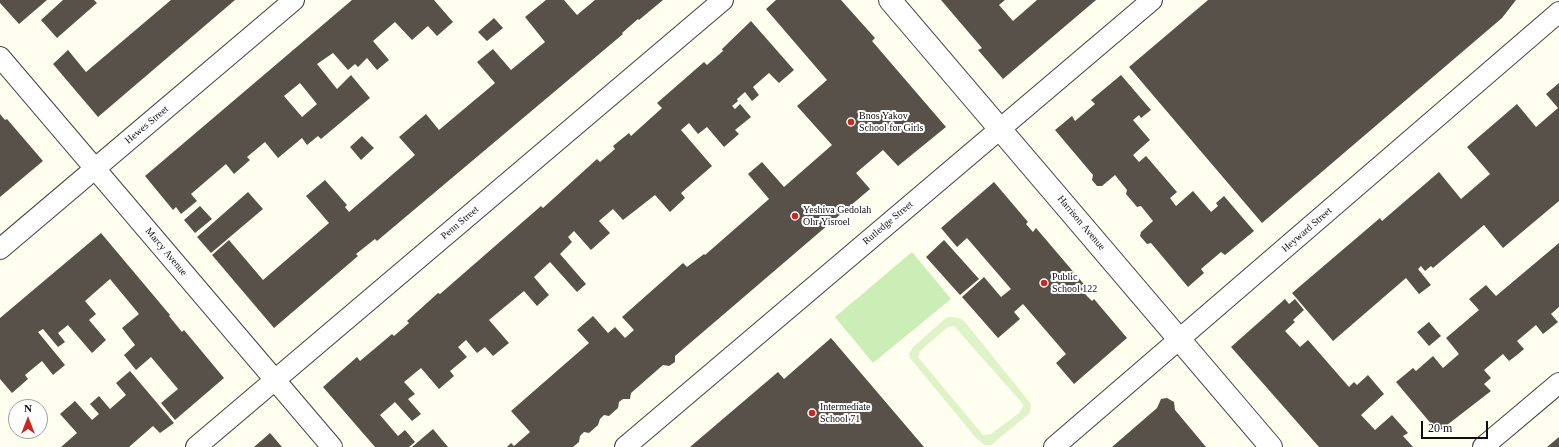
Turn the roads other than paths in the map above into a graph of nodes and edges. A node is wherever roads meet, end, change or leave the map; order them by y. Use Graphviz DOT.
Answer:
graph roads {
  1 [pos="294,0"];
  2 [pos="724,0"];
  3 [pos="890,0"];
  4 [pos="1152,0"];
  5 [pos="1559,12"];
  6 [pos="0,57"];
  7 [pos="1000,128"];
  8 [pos="95,168"];
  9 [pos="0,249"];
  10 [pos="1180,340"];
  11 [pos="275,380"];
  12 [pos="1559,383"];
  13 [pos="196,447"];
  14 [pos="332,447"];
  15 [pos="625,447"];
  16 [pos="1054,447"];
  17 [pos="1271,447"];
  18 [pos="1483,447"];
  1 -- 8 [label="street, Hewes Street"];
  2 -- 11 [label="street, Penn Street"];
  3 -- 7 [label="street, Harrison Avenue"];
  4 -- 7 [label="street, Rutledge Street"];
  5 -- 10 [label="street, Heyward Street"];
  6 -- 8 [label="street, Marcy Avenue"];
  7 -- 10 [label="street, Harrison Avenue"];
  7 -- 15 [label="street, Rutledge Street"];
  8 -- 9 [label="street, Hewes Street"];
  8 -- 11 [label="street, Marcy Avenue"];
  10 -- 16 [label="street, Heyward Street"];
  10 -- 17 [label="street, Harrison Avenue"];
  11 -- 13 [label="street, Penn Street"];
  11 -- 14 [label="street, Marcy Avenue"];
  12 -- 18 [label="street"];
}
